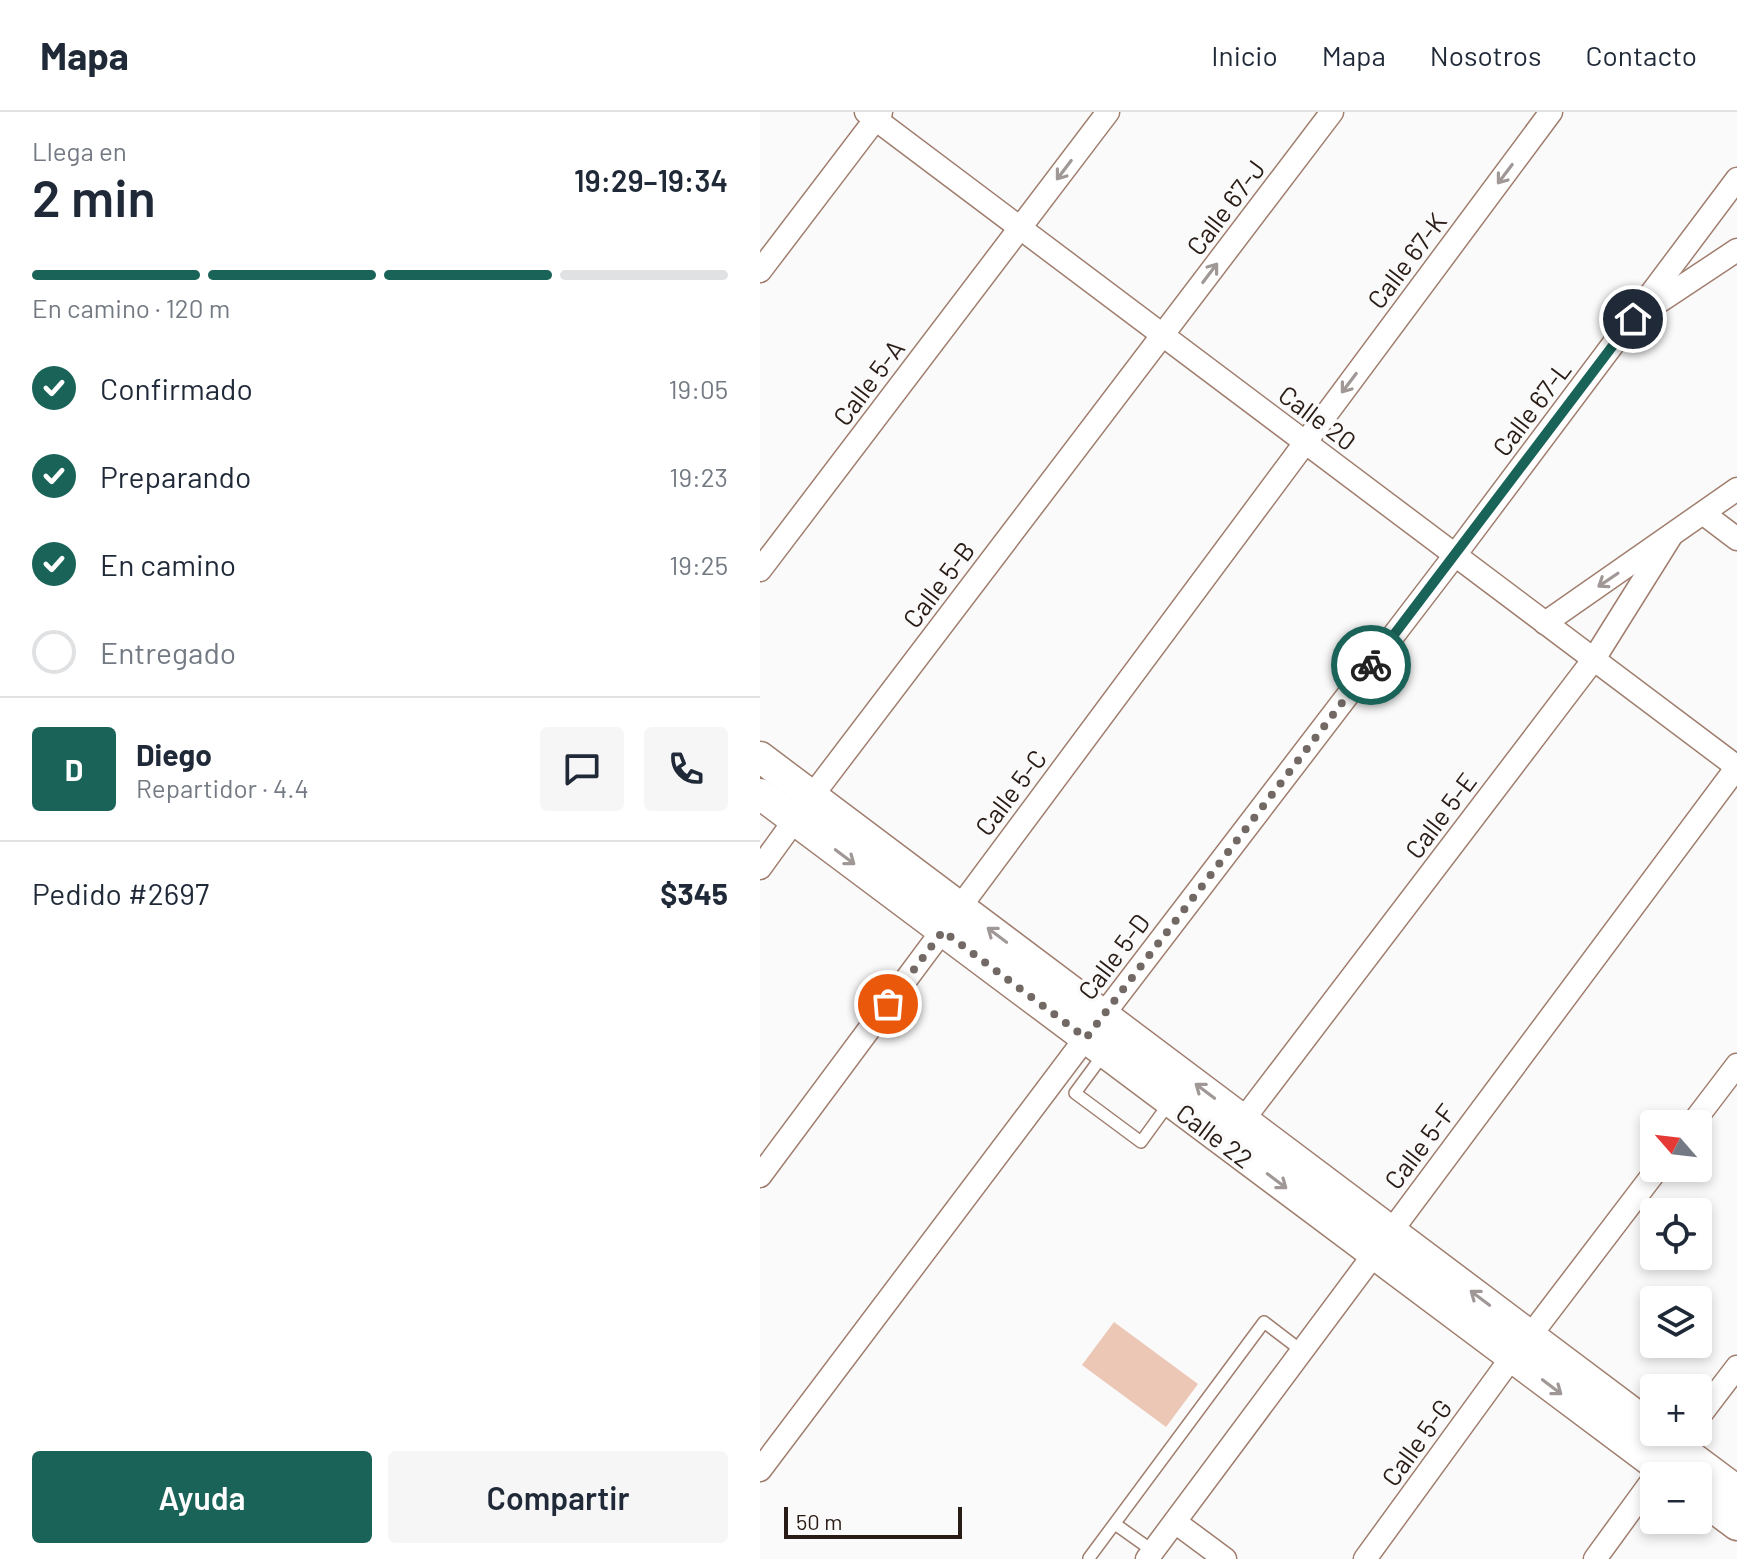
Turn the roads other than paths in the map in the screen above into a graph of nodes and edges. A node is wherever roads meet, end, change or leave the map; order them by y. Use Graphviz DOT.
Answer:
graph roads {
  1 [pos="1108,112"];
  2 [pos="1332,112"];
  3 [pos="1551,112"];
  4 [pos="875,114"];
  5 [pos="1737,179"];
  6 [pos="1020,228"];
  7 [pos="1737,250"];
  8 [pos="760,271"];
  9 [pos="1633,319"];
  10 [pos="1163,335"];
  11 [pos="1305,442"];
  12 [pos="1737,489"];
  13 [pos="1704,514"];
  14 [pos="1671,536"];
  15 [pos="1737,539"];
  16 [pos="1455,555"];
  17 [pos="760,570"];
  18 [pos="1545,623"];
  19 [pos="1594,659"];
  20 [pos="760,757"];
  21 [pos="1737,767"];
  22 [pos="760,794"];
  23 [pos="803,808"];
  24 [pos="760,868"];
  25 [pos="951,919"];
  26 [pos="1098,1035"];
  27 [pos="1737,1065"];
  28 [pos="1171,1101"];
  29 [pos="1703,1110"];
  30 [pos="1243,1120"];
  31 [pos="760,1176"];
  32 [pos="1647,1182"];
  33 [pos="1382,1243"];
  34 [pos="1521,1346"];
  35 [pos="1302,1351"];
  36 [pos="1737,1367"];
  37 [pos="1712,1400"];
  38 [pos="1665,1455"];
  39 [pos="760,1470"];
  40 [pos="1737,1491"];
  41 [pos="1712,1506"];
  42 [pos="1175,1522"];
  43 [pos="1115,1524"];
  44 [pos="1737,1525"];
  45 [pos="1150,1555"];
  46 [pos="1089,1558"];
  47 [pos="1225,1559"];
  48 [pos="1365,1559"];
  49 [pos="1595,1559"];
  1 -- 6 [label="street, Calle 5-A, one-way"];
  10 -- 2 [label="street, Calle 67-J, one-way"];
  3 -- 11 [label="street, Calle 67-K, one-way"];
  4 -- 6 [label="street, Calle 20"];
  4 -- 8 [label="street"];
  5 -- 9 [label="street, Calle 67-L"];
  6 -- 10 [label="street, Calle 20"];
  6 -- 17 [label="street, Calle 5-A"];
  7 -- 9 [label="street"];
  9 -- 16 [label="street, Calle 67-L"];
  10 -- 11 [label="street, Calle 20"];
  10 -- 23 [label="street, Calle 5-B"];
  11 -- 16 [label="street, Calle 20"];
  11 -- 25 [label="street, Calle 5-C"];
  12 -- 13 [label="street, Calle 5-E"];
  13 -- 14 [label="street, Calle 5-E"];
  13 -- 15 [label="street"];
  14 -- 18 [label="street, Calle 5-E, one-way"];
  14 -- 19 [label="street, Calle 5-E"];
  16 -- 18 [label="street, Calle 20"];
  16 -- 26 [label="street, Calle 5-D"];
  18 -- 19 [label="street, Calle 20"];
  19 -- 21 [label="street, Calle 20"];
  19 -- 30 [label="street, Calle 5-E"];
  20 -- 23 [label="street, Calle 22"];
  21 -- 33 [label="street, Calle 5-F"];
  22 -- 23 [label="street, Calle 22"];
  23 -- 24 [label="street, Calle 5-B"];
  23 -- 25 [label="street, Calle 22"];
  25 -- 26 [label="street, Calle 22"];
  25 -- 31 [label="street, Calle 5-C"];
  26 -- 28 [label="street, Calle 22"];
  26 -- 28 [label="lane"];
  30 -- 26 [label="street, Calle 22, one-way"];
  26 -- 39 [label="street, Calle 5-D"];
  27 -- 29 [label="street"];
  28 -- 33 [label="street, Calle 22, one-way"];
  30 -- 33 [label="street, Calle 22"];
  32 -- 34 [label="street, Calle 5-G"];
  33 -- 34 [label="street, Calle 22"];
  33 -- 35 [label="street, Calle 5-F"];
  34 -- 38 [label="street, Calle 22, one-way"];
  34 -- 38 [label="street, Calle 22"];
  34 -- 48 [label="street, Calle 5-G"];
  35 -- 42 [label="street, Calle 5-F"];
  35 -- 43 [label="lane"];
  36 -- 37 [label="street"];
  38 -- 40 [label="street, Calle 22"];
  38 -- 49 [label="street"];
  41 -- 44 [label="street"];
  42 -- 45 [label="street, Calle 5-F"];
  42 -- 47 [label="street"];
  43 -- 45 [label="lane"];
  43 -- 46 [label="lane"];
}
